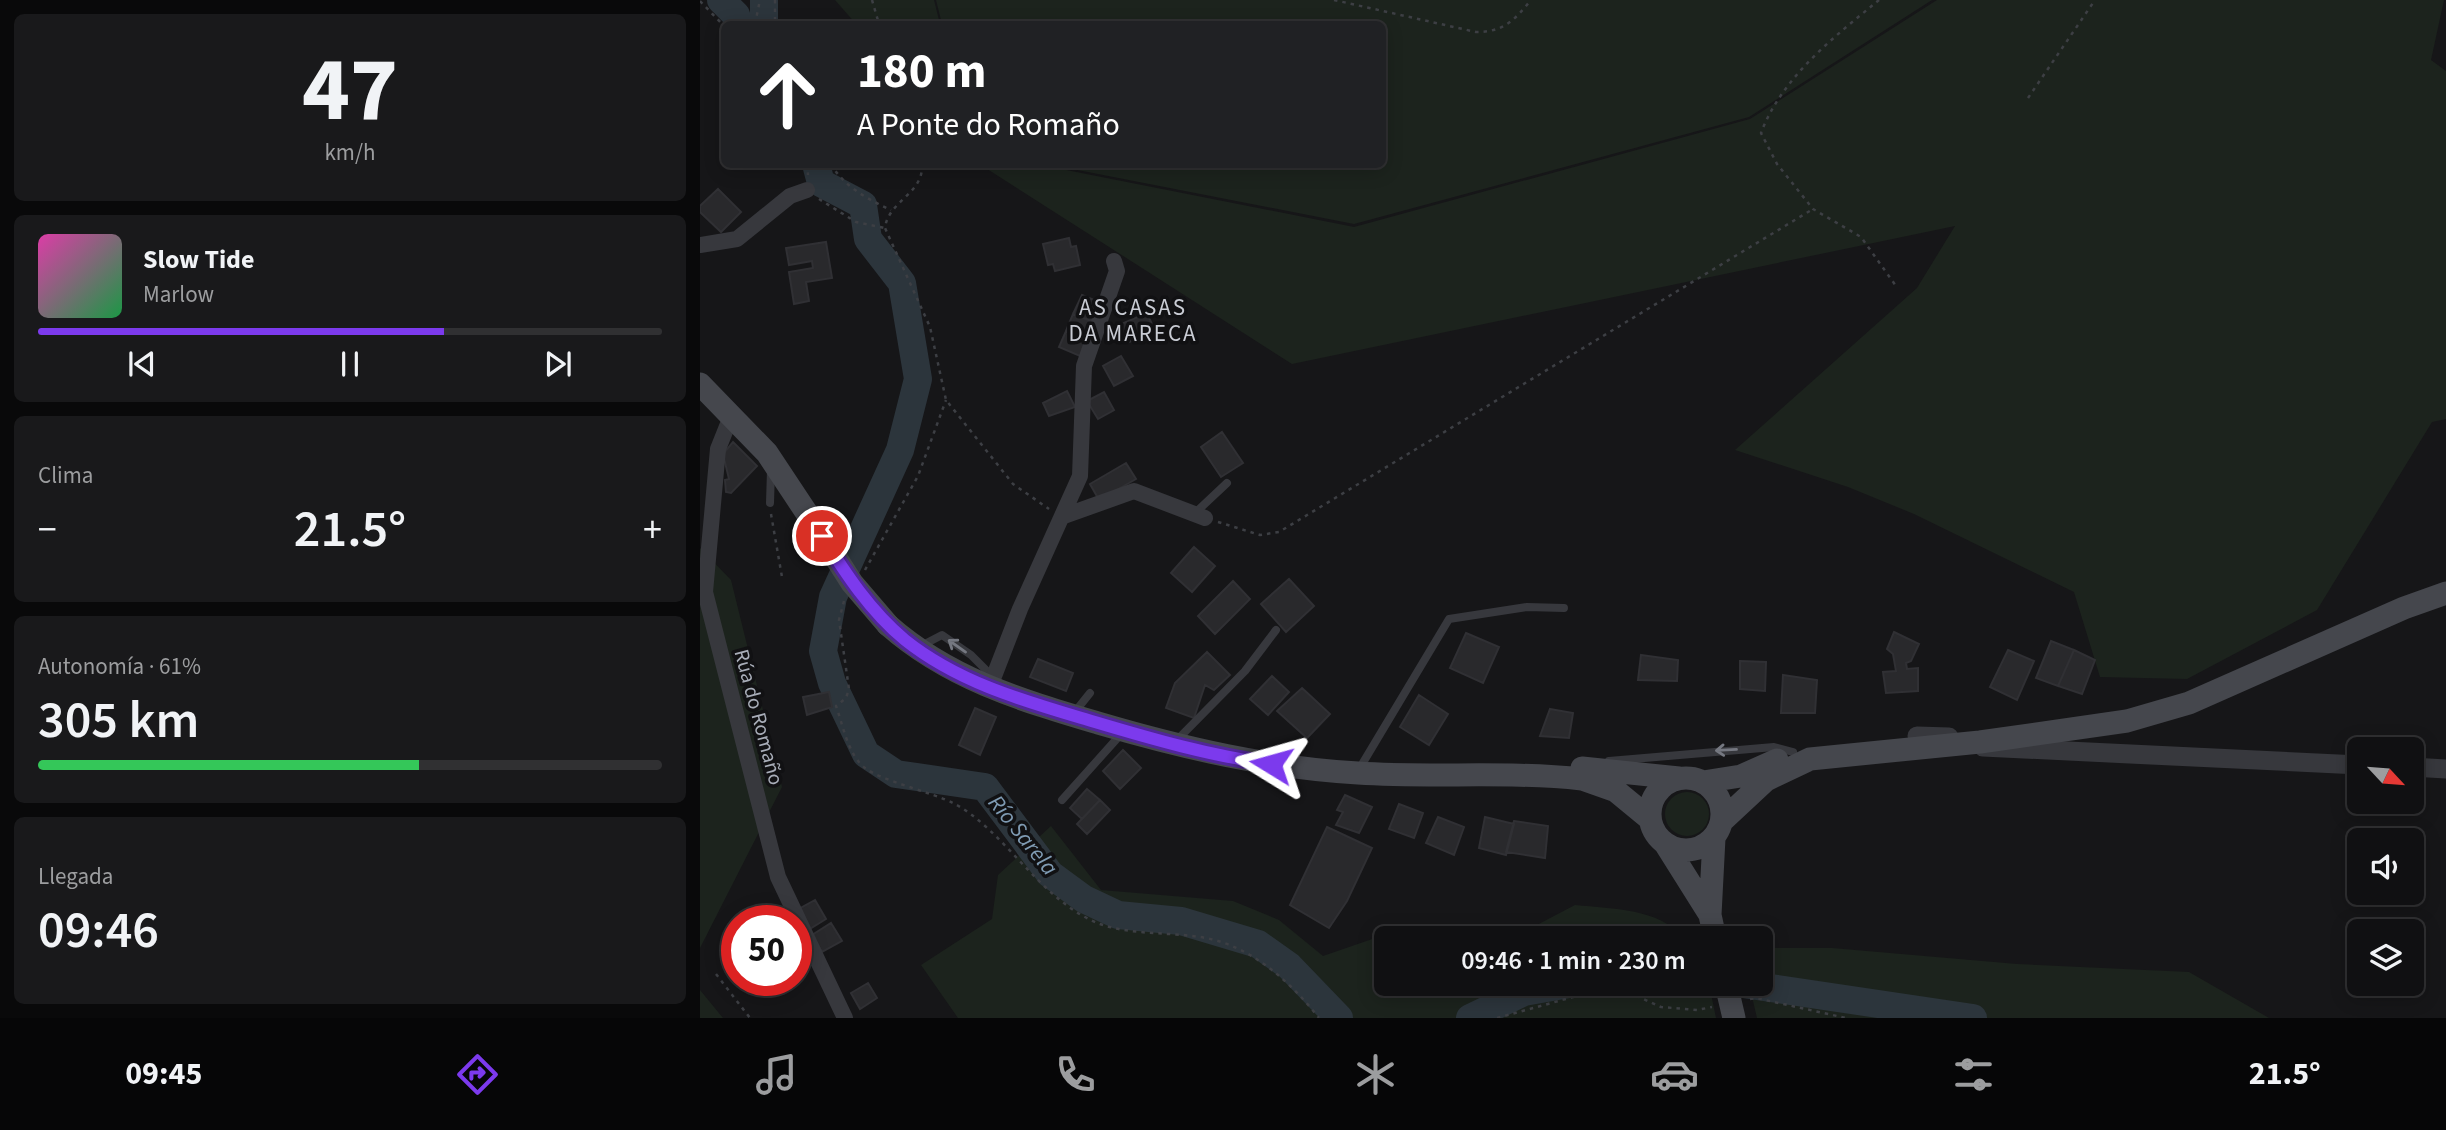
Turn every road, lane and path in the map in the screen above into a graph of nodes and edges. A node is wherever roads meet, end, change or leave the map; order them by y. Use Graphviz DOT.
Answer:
graph roads {
  1 [pos="760,0"];
  2 [pos="775,0"];
  3 [pos="872,0"];
  4 [pos="1334,0"];
  5 [pos="1531,0"];
  6 [pos="1878,0"];
  7 [pos="2095,0"];
  8 [pos="700,2"];
  9 [pos="756,21"];
  10 [pos="775,21"];
  11 [pos="878,21"];
  12 [pos="721,23"];
  13 [pos="2028,98"];
  14 [pos="833,168"];
  15 [pos="921,168"];
  16 [pos="807,190"];
  17 [pos="1813,209"];
  18 [pos="891,210"];
  19 [pos="885,228"];
  20 [pos="700,245"];
  21 [pos="1114,261"];
  22 [pos="1896,286"];
  23 [pos="700,384"];
  24 [pos="946,400"];
  25 [pos="732,414"];
  26 [pos="773,460"];
  27 [pos="1227,483"];
  28 [pos="770,503"];
  29 [pos="1065,516"];
  30 [pos="1200,516"];
  31 [pos="782,577"];
  32 [pos="858,580"];
  33 [pos="851,591"];
  34 [pos="2446,593"];
  35 [pos="1564,608"];
  36 [pos="1276,630"];
  37 [pos="991,683"];
  38 [pos="1090,693"];
  39 [pos="2201,697"];
  40 [pos="1072,715"];
  41 [pos="1124,730"];
  42 [pos="1917,736"];
  43 [pos="2027,743"];
  44 [pos="1173,744"];
  45 [pos="1793,752"];
  46 [pos="1608,761"];
  47 [pos="2347,764"];
  48 [pos="1570,766"];
  49 [pos="2424,768"];
  50 [pos="2446,769"];
  51 [pos="1634,772"];
  52 [pos="1357,773"];
  53 [pos="1492,775"];
  54 [pos="1679,778"];
  55 [pos="1703,782"];
  56 [pos="1062,800"];
  57 [pos="1650,819"];
  58 [pos="1718,829"];
  59 [pos="1666,845"];
  60 [pos="1710,915"];
  61 [pos="1712,926"];
  62 [pos="716,974"];
  63 [pos="1731,1002"];
  64 [pos="750,1018"];
  65 [pos="845,1018"];
  66 [pos="1320,1018"];
  67 [pos="1497,1018"];
  68 [pos="1846,1018"];
  1 -- 9 [label="path"];
  2 -- 10 [label="path"];
  3 -- 11 [label="path"];
  4 -- 5 [label="path"];
  6 -- 17 [label="path"];
  7 -- 13 [label="path"];
  8 -- 12 [label="path"];
  14 -- 18 [label="path"];
  15 -- 18 [label="path"];
  16 -- 19 [label="path"];
  16 -- 20 [label="street"];
  17 -- 22 [label="path"];
  17 -- 30 [label="path"];
  18 -- 19 [label="path"];
  19 -- 24 [label="path"];
  21 -- 29 [label="street"];
  23 -- 25 [label="main road"];
  24 -- 29 [label="path"];
  24 -- 32 [label="path"];
  25 -- 26 [label="main road"];
  25 -- 65 [label="street, Rúa do Romaño"];
  26 -- 28 [label="lane"];
  26 -- 37 [label="main road, bridge"];
  27 -- 30 [label="lane"];
  28 -- 31 [label="path"];
  29 -- 30 [label="street"];
  29 -- 37 [label="street"];
  33 -- 66 [label="path"];
  34 -- 39 [label="main road"];
  35 -- 52 [label="lane"];
  36 -- 44 [label="lane"];
  37 -- 40 [label="main road"];
  38 -- 40 [label="lane"];
  39 -- 42 [label="main road"];
  39 -- 43 [label="main road"];
  40 -- 41 [label="main road"];
  41 -- 44 [label="main road"];
  41 -- 56 [label="lane"];
  42 -- 43 [label="street"];
  42 -- 45 [label="main road"];
  43 -- 47 [label="street"];
  43 -- 58 [label="main road"];
  44 -- 52 [label="main road"];
  45 -- 46 [label="lane, one-way"];
  45 -- 55 [label="main road"];
  46 -- 48 [label="lane"];
  46 -- 51 [label="lane"];
  49 -- 50 [label="street"];
  51 -- 53 [label="main road"];
  51 -- 54 [label="main road"];
  52 -- 53 [label="main road"];
  53 -- 57 [label="main road"];
  54 -- 55 [label="main road"];
  54 -- 57 [label="main road"];
  55 -- 58 [label="main road"];
  57 -- 59 [label="main road"];
  58 -- 59 [label="main road"];
  58 -- 60 [label="main road"];
  59 -- 60 [label="main road"];
  60 -- 61 [label="main road"];
  62 -- 64 [label="path"];
  63 -- 67 [label="path"];
  63 -- 68 [label="path"];
}
